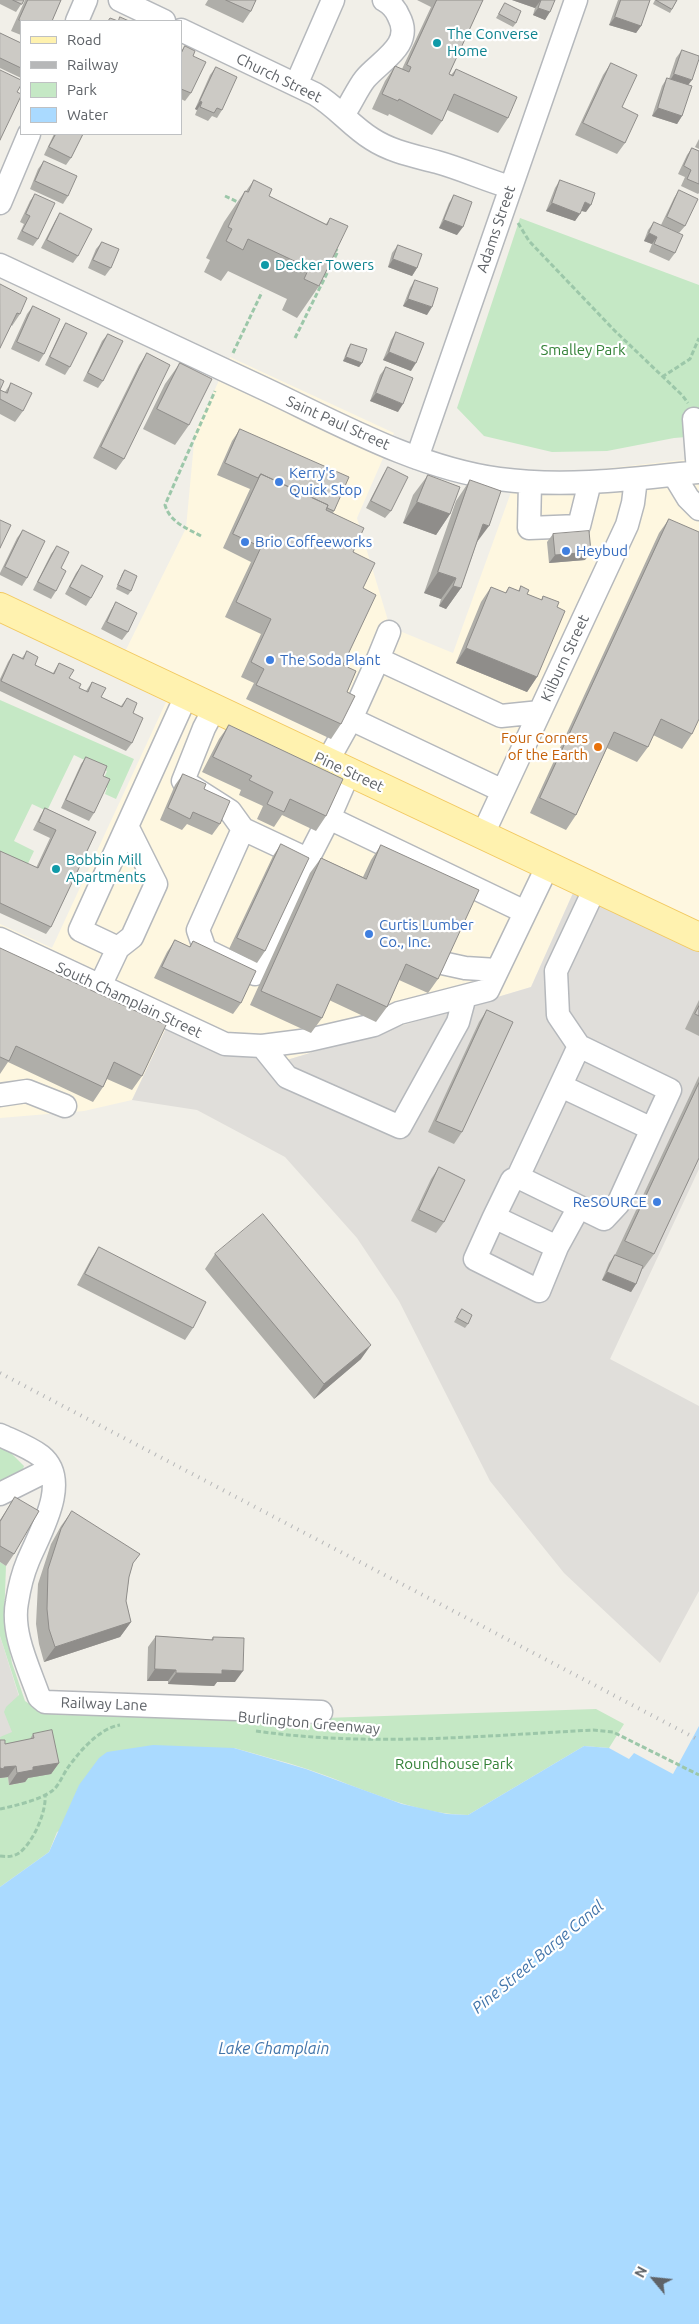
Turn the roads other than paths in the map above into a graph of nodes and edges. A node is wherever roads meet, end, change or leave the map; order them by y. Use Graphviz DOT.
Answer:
graph roads {
  1 [pos="86,0"];
  2 [pos="120,0"];
  3 [pos="333,0"];
  4 [pos="384,0"];
  5 [pos="576,0"];
  6 [pos="77,20"];
  7 [pos="162,20"];
  8 [pos="182,30"];
  9 [pos="296,85"];
  10 [pos="343,115"];
  11 [pos="29,135"];
  12 [pos="510,187"];
  13 [pos="0,203"];
  14 [pos="0,265"];
  15 [pos="694,420"];
  16 [pos="417,458"];
  17 [pos="699,472"];
  18 [pos="674,474"];
  19 [pos="636,479"];
  20 [pos="590,482"];
  21 [pos="530,483"];
  22 [pos="699,509"];
  23 [pos="0,607"];
  24 [pos="389,632"];
  25 [pos="378,659"];
  26 [pos="186,696"];
  27 [pos="214,709"];
  28 [pos="540,712"];
  29 [pos="351,719"];
  30 [pos="338,767"];
  31 [pos="503,790"];
  32 [pos="329,818"];
  33 [pos="128,828"];
  34 [pos="243,829"];
  35 [pos="483,834"];
  36 [pos="308,859"];
  37 [pos="548,865"];
  38 [pos="595,888"];
  39 [pos="525,912"];
  40 [pos="699,937"];
  41 [pos="0,939"];
  42 [pos="118,948"];
  43 [pos="442,963"];
  44 [pos="498,970"];
  45 [pos="100,986"];
  46 [pos="465,996"];
  47 [pos="262,1046"];
  48 [pos="579,1046"];
  49 [pos="561,1086"];
  50 [pos="0,1095"];
  51 [pos="65,1106"];
  52 [pos="652,1129"];
  53 [pos="518,1177"];
  54 [pos="579,1207"];
  55 [pos="494,1217"];
  56 [pos="557,1247"];
  57 [pos="0,1435"];
  58 [pos="50,1469"];
  59 [pos="0,1494"];
  60 [pos="321,1712"];
  1 -- 6 [label="street"];
  2 -- 7 [label="street"];
  3 -- 9 [label="street"];
  4 -- 10 [label="street"];
  5 -- 12 [label="street, Adams Street"];
  8 -- 9 [label="street, Church Street"];
  9 -- 10 [label="street, Church Street"];
  10 -- 12 [label="street, Church Street"];
  11 -- 13 [label="street"];
  12 -- 16 [label="street, Adams Street"];
  14 -- 16 [label="street, Saint Paul Street"];
  15 -- 17 [label="street"];
  16 -- 21 [label="street, Saint Paul Street"];
  17 -- 18 [label="street, Saint Paul Street"];
  18 -- 19 [label="street, Saint Paul Street"];
  18 -- 22 [label="street"];
  19 -- 20 [label="street, Saint Paul Street"];
  19 -- 28 [label="street, Kilburn Street"];
  20 -- 21 [label="street, Saint Paul Street"];
  20 -- 21 [label="street"];
  23 -- 26 [label="main road, Pine Street"];
  24 -- 25 [label="street"];
  25 -- 28 [label="street"];
  25 -- 29 [label="street"];
  26 -- 27 [label="main road, Pine Street"];
  26 -- 33 [label="street"];
  27 -- 30 [label="main road, Pine Street"];
  27 -- 34 [label="street"];
  28 -- 31 [label="street, Kilburn Street"];
  29 -- 30 [label="street"];
  29 -- 31 [label="street"];
  30 -- 32 [label="street"];
  30 -- 35 [label="main road, Pine Street"];
  31 -- 35 [label="street, Kilburn Street"];
  32 -- 36 [label="street"];
  32 -- 39 [label="street"];
  33 -- 42 [label="street"];
  33 -- 42 [label="street"];
  34 -- 36 [label="street"];
  34 -- 36 [label="street"];
  35 -- 37 [label="main road, Pine Street"];
  37 -- 38 [label="main road, Pine Street"];
  37 -- 39 [label="street, South Champlain Street"];
  38 -- 40 [label="main road, Pine Street"];
  38 -- 48 [label="street"];
  39 -- 44 [label="street, South Champlain Street"];
  41 -- 45 [label="street, South Champlain Street"];
  42 -- 45 [label="street"];
  43 -- 44 [label="street"];
  44 -- 46 [label="street, South Champlain Street"];
  45 -- 47 [label="street, South Champlain Street"];
  46 -- 47 [label="street, South Champlain Street"];
  46 -- 47 [label="street"];
  48 -- 49 [label="street"];
  48 -- 52 [label="street"];
  49 -- 52 [label="street"];
  49 -- 53 [label="street"];
  50 -- 51 [label="street"];
  52 -- 54 [label="street"];
  53 -- 54 [label="street"];
  53 -- 55 [label="street"];
  54 -- 56 [label="street"];
  55 -- 56 [label="street"];
  55 -- 56 [label="street"];
  57 -- 58 [label="street"];
  58 -- 59 [label="street"];
  58 -- 60 [label="street, Railway Lane"];
}
